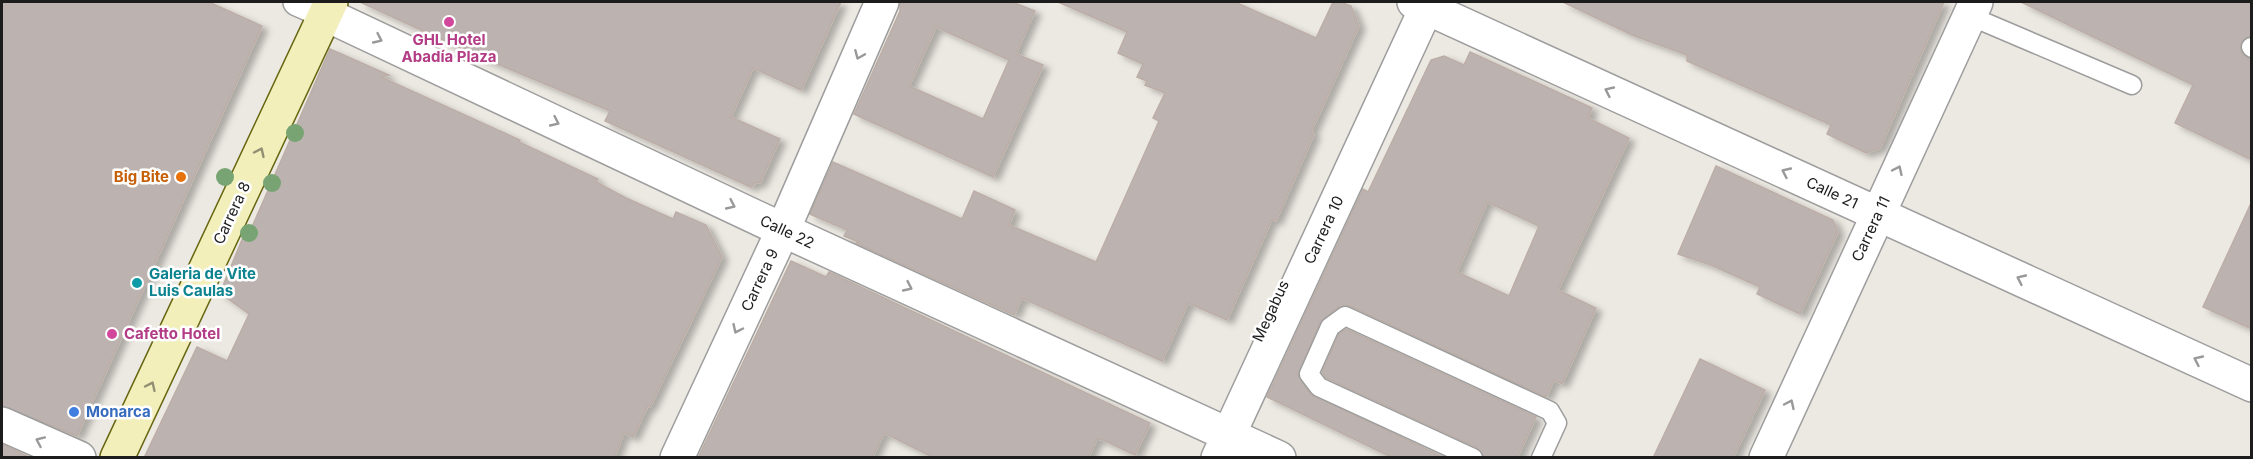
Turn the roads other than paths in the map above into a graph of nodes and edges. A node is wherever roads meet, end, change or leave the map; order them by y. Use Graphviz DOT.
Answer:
graph roads {
  1 [pos="882,2"];
  2 [pos="1420,3"];
  3 [pos="318,6"];
  4 [pos="1973,9"];
  5 [pos="2132,85"];
  6 [pos="1878,214"];
  7 [pos="783,230"];
  8 [pos="2252,385"];
  9 [pos="2,424"];
  10 [pos="1221,440"];
  11 [pos="79,458"];
  12 [pos="117,458"];
  13 [pos="677,458"];
  14 [pos="1202,458"];
  15 [pos="1279,458"];
  16 [pos="1473,458"];
  17 [pos="1541,458"];
  18 [pos="1766,458"];
  1 -- 7 [label="street, Carrera 9, one-way"];
  6 -- 2 [label="street, Calle 21, one-way"];
  2 -- 10 [label="street, Carrera 10"];
  3 -- 7 [label="street, Calle 22, one-way"];
  12 -- 3 [label="main road, Carrera 8, one-way"];
  4 -- 5 [label="lane"];
  6 -- 4 [label="street, Carrera 11, one-way"];
  8 -- 6 [label="street, Calle 21, one-way"];
  18 -- 6 [label="street, Carrera 11, one-way"];
  7 -- 10 [label="street, Calle 22, one-way"];
  7 -- 13 [label="street, Carrera 9, one-way"];
  11 -- 9 [label="street, one-way"];
  10 -- 14 [label="lane"];
  10 -- 15 [label="street, Calle 22"];
  16 -- 17 [label="lane"];
}
